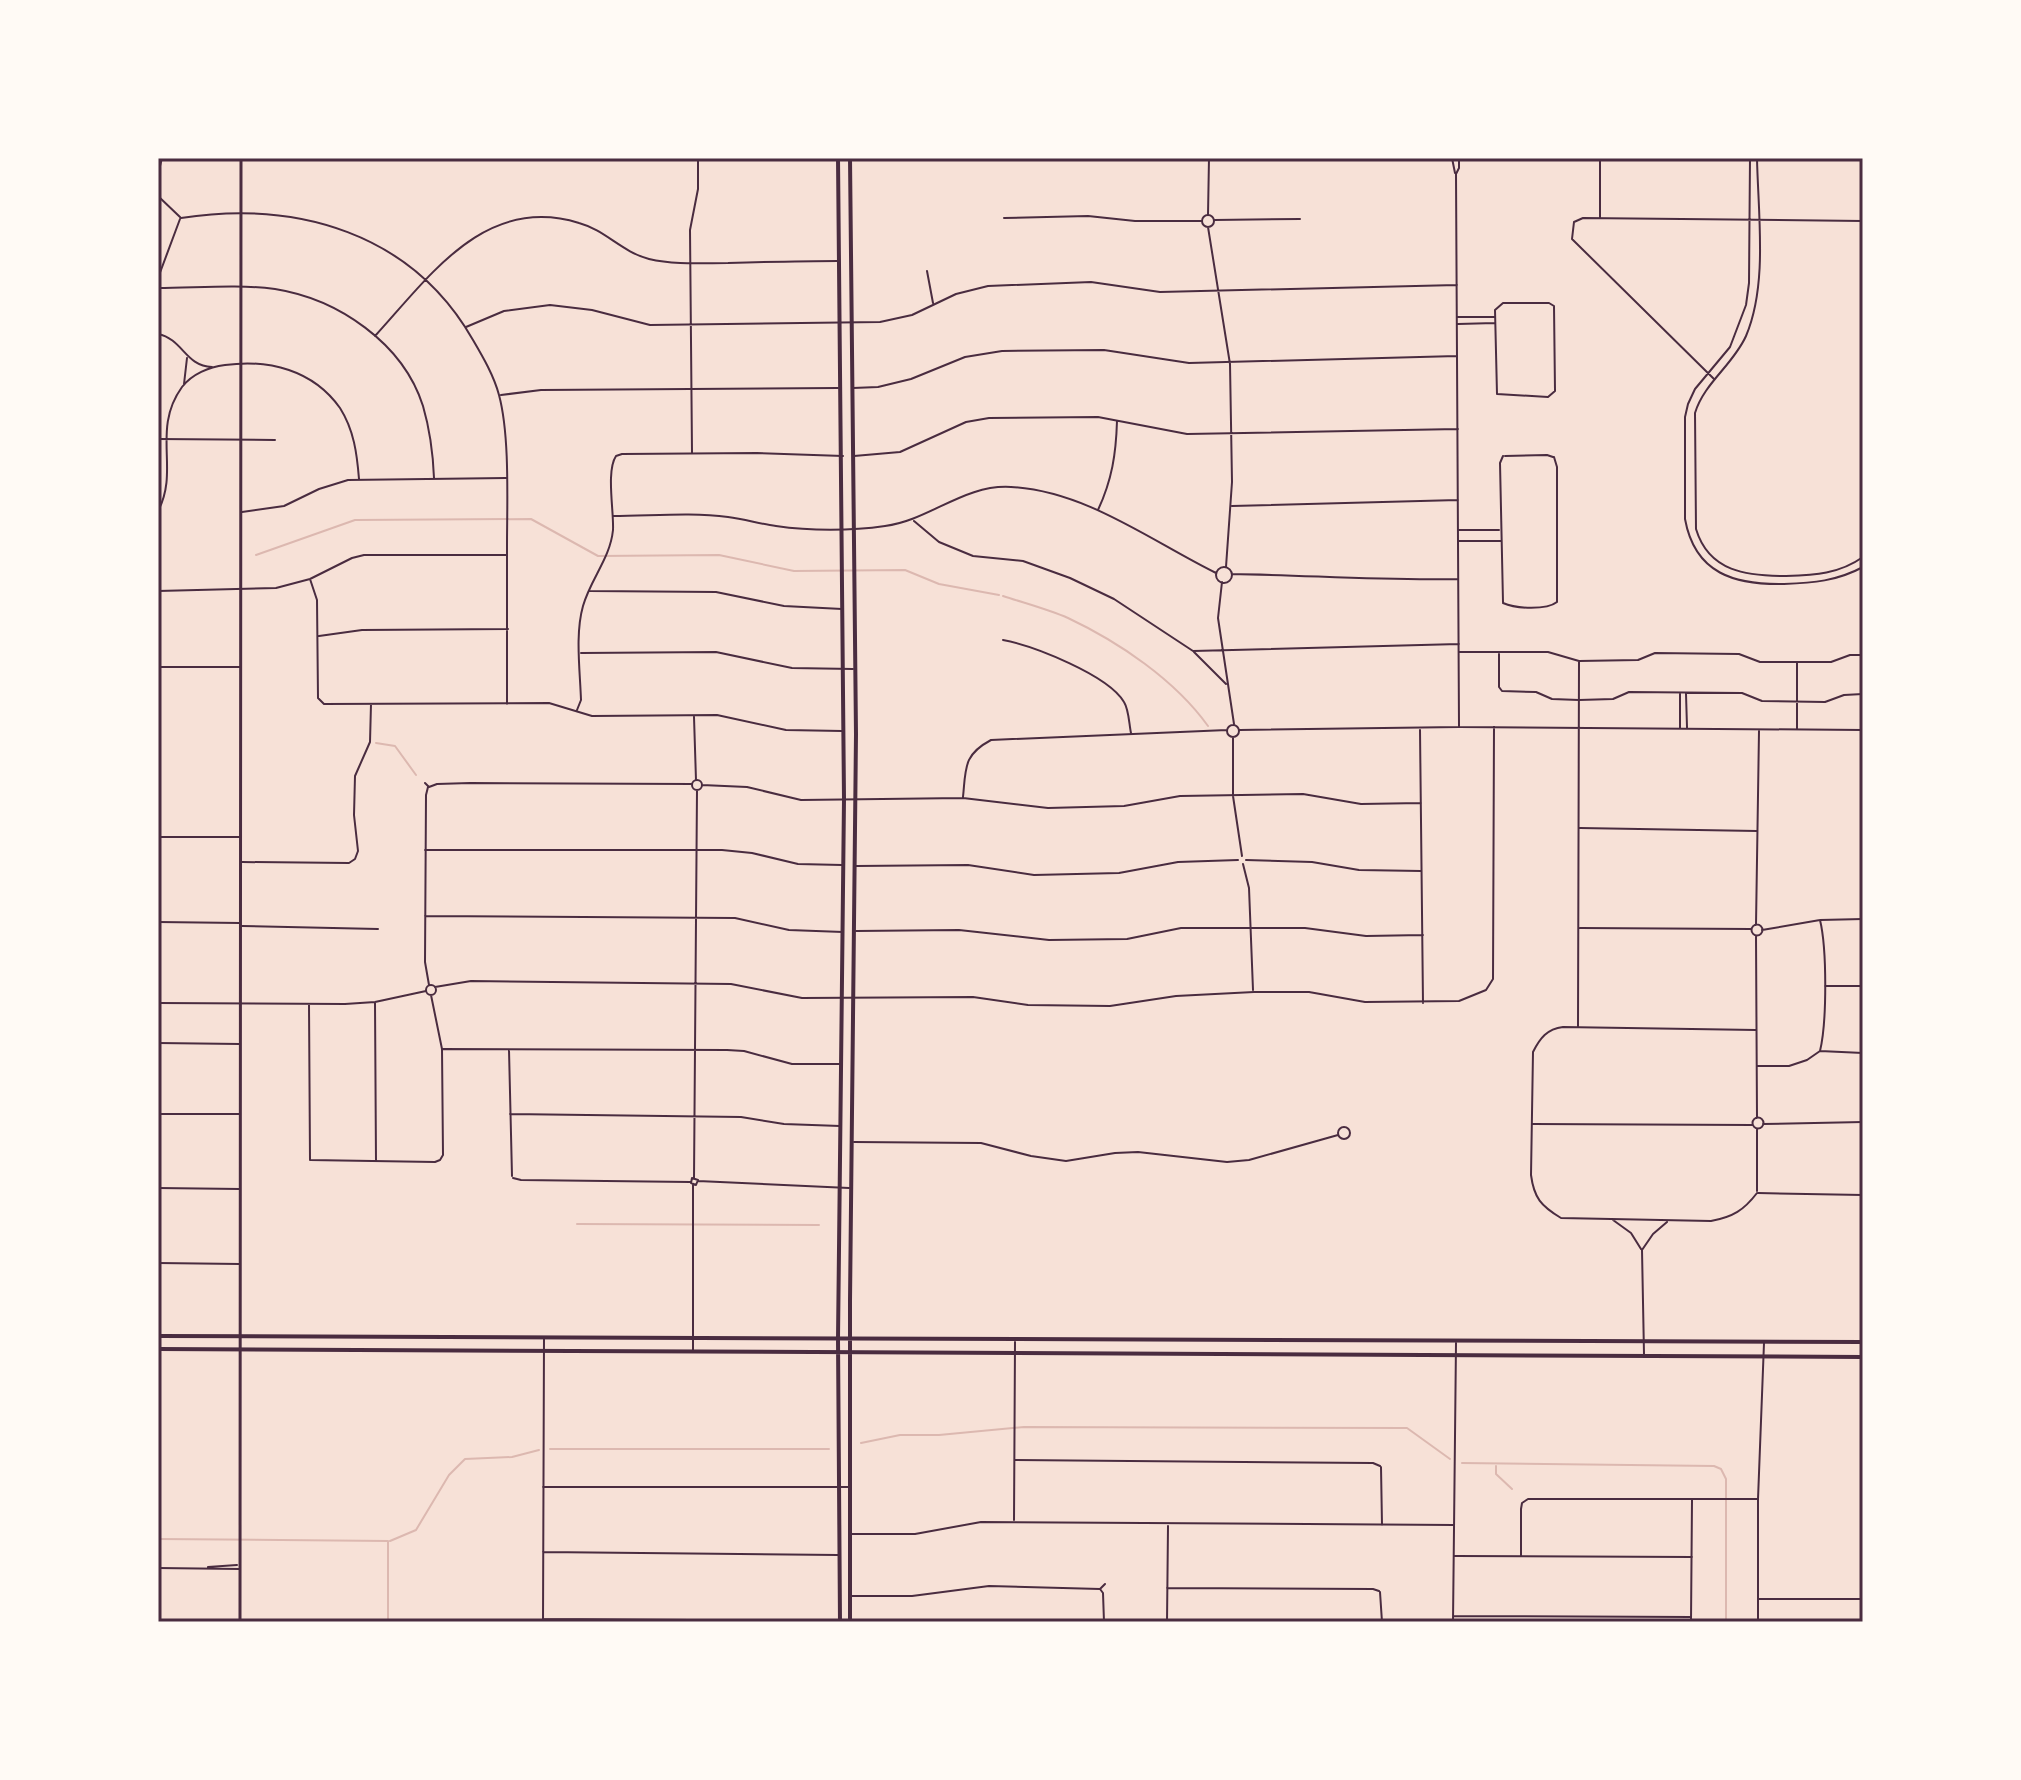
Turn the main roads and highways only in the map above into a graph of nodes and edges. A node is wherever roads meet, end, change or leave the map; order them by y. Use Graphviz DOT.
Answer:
graph roads {
  1 [pos="838,158"];
  2 [pos="850,158"];
  3 [pos="158,1336"];
  4 [pos="838,1339"];
  5 [pos="850,1340"];
  6 [pos="1130,1341"];
  7 [pos="1293,1342"];
  8 [pos="1863,1342"];
  9 [pos="158,1349"];
  10 [pos="838,1353"];
  11 [pos="850,1353"];
  12 [pos="1129,1355"];
  13 [pos="1293,1356"];
  14 [pos="1863,1357"];
  15 [pos="840,1621"];
  16 [pos="850,1622"];
  1 -- 4 [label="main road"];
  2 -- 5 [label="main road"];
  3 -- 4 [label="main road"];
  4 -- 5 [label="main road"];
  4 -- 10 [label="main road"];
  5 -- 6 [label="main road"];
  5 -- 11 [label="main road"];
  6 -- 7 [label="main road"];
  6 -- 12 [label="main road"];
  7 -- 8 [label="main road"];
  7 -- 13 [label="main road"];
  9 -- 10 [label="main road"];
  10 -- 11 [label="main road"];
  10 -- 15 [label="main road"];
  11 -- 12 [label="main road"];
  11 -- 16 [label="main road"];
  12 -- 13 [label="main road"];
  13 -- 14 [label="main road"];
}
